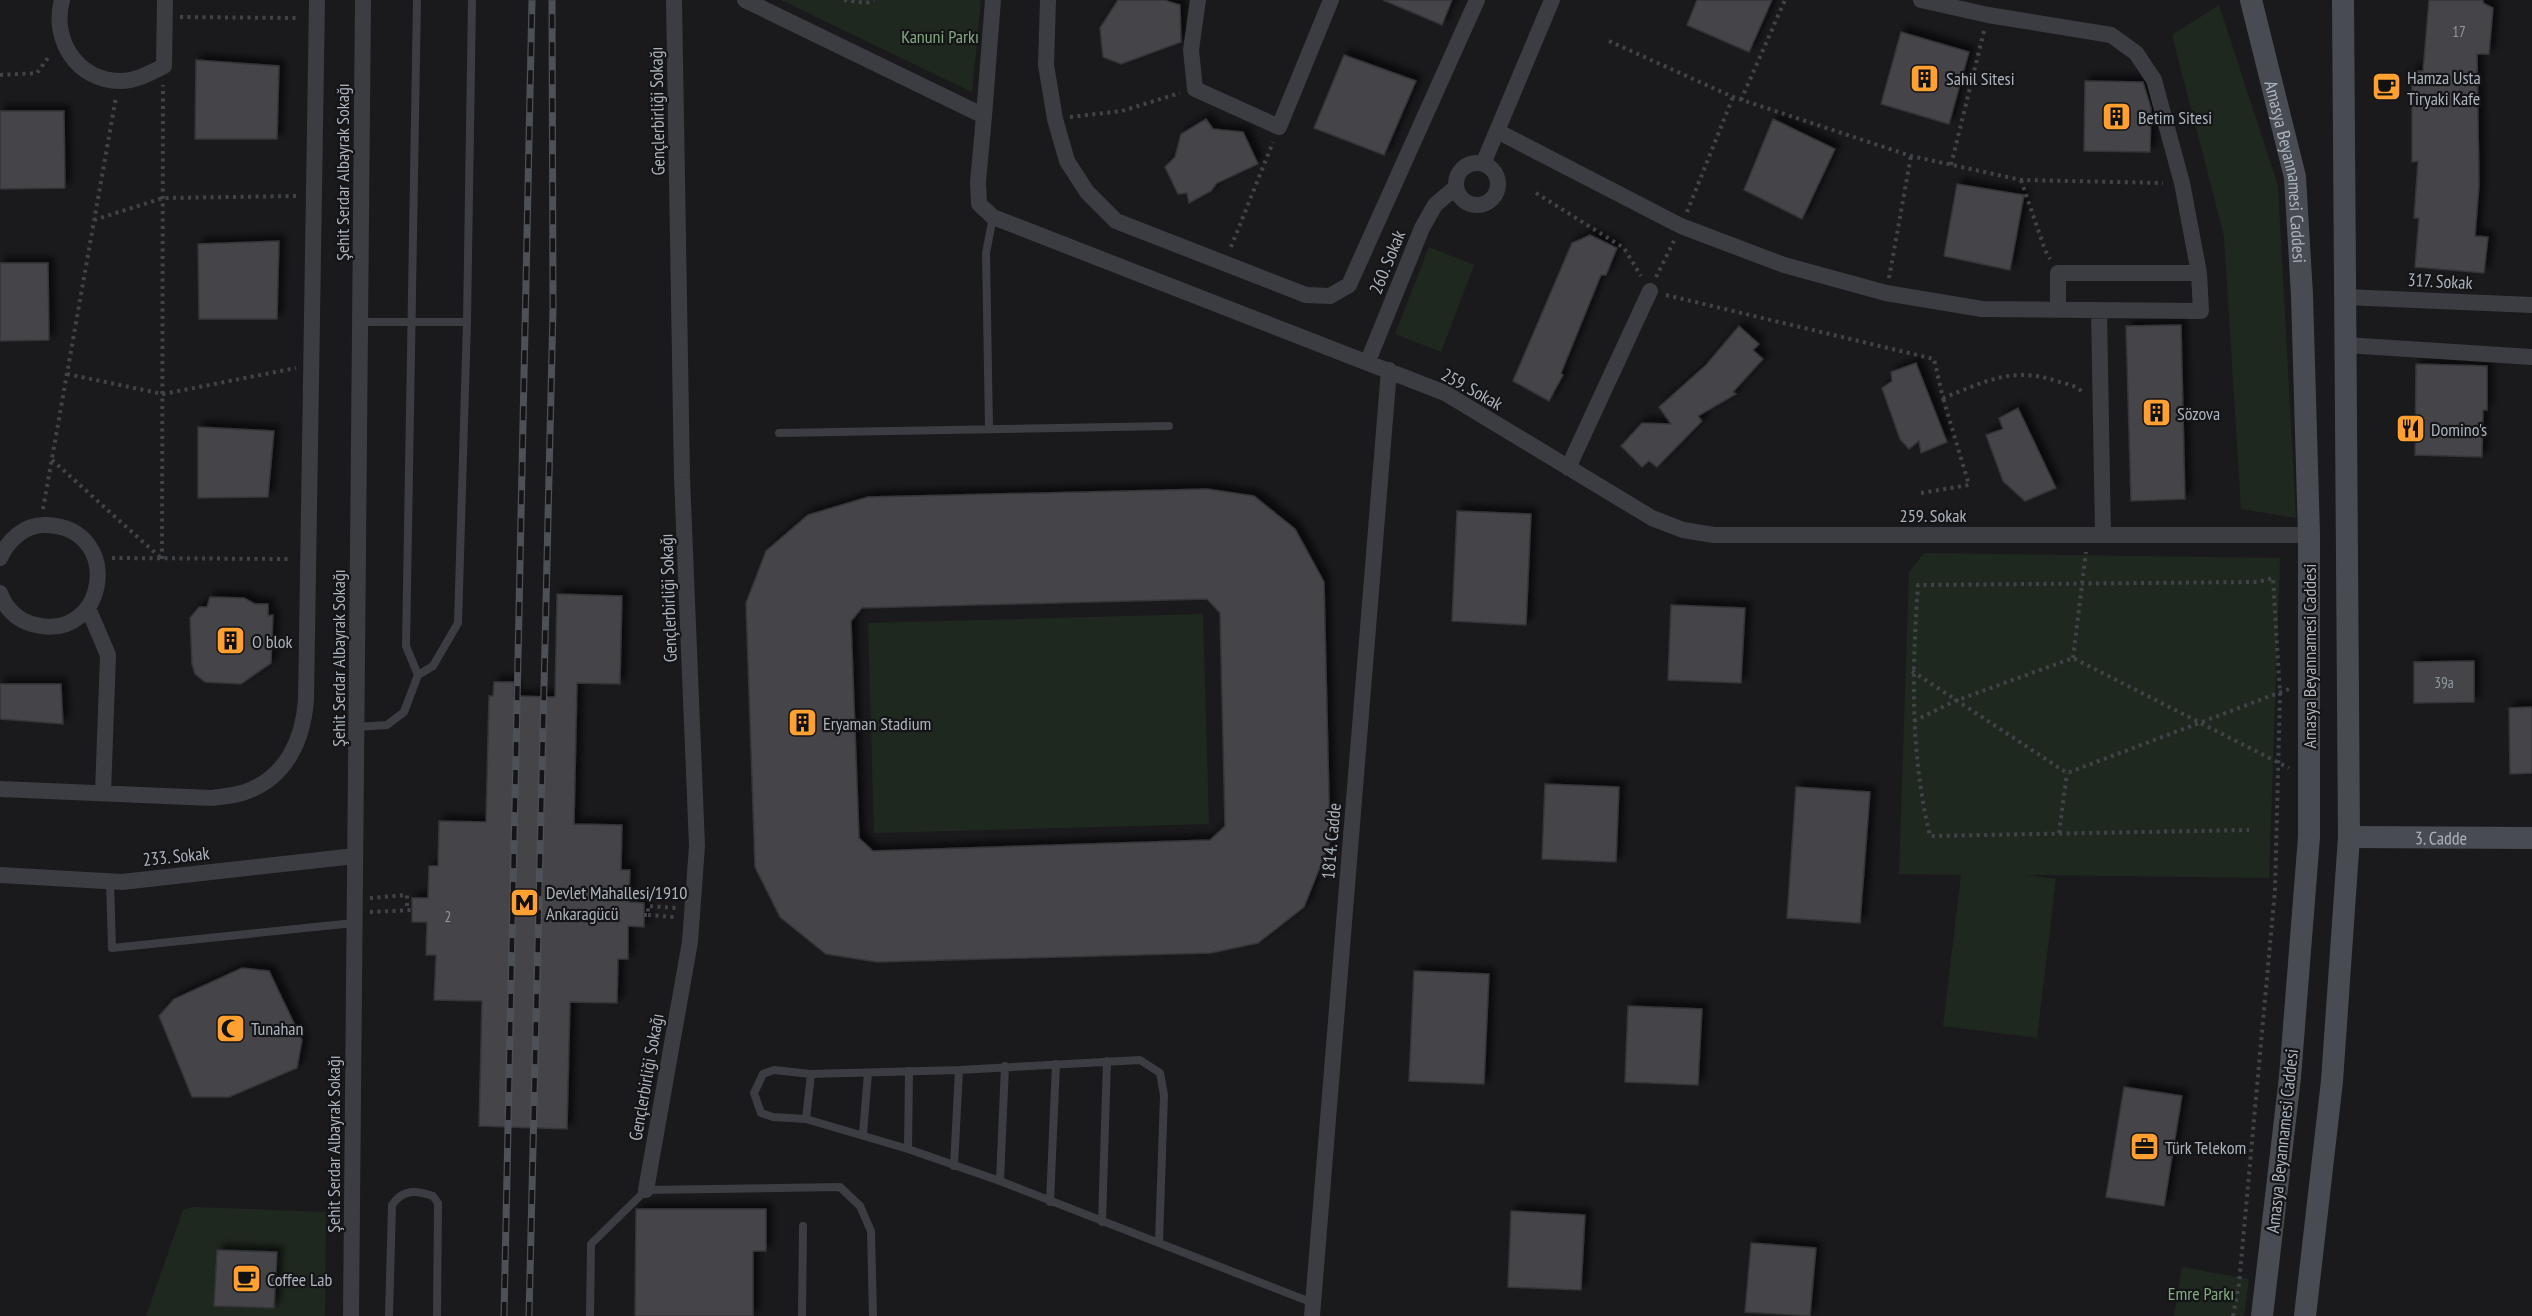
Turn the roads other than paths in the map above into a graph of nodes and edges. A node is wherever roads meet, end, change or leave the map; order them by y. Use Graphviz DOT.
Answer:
graph roads {
  1 [pos="62,0"];
  2 [pos="165,0"];
  3 [pos="317,0"];
  4 [pos="363,0"];
  5 [pos="417,0"];
  6 [pos="472,0"];
  7 [pos="674,0"];
  8 [pos="745,0"];
  9 [pos="993,0"];
  10 [pos="1048,0"];
  11 [pos="1198,0"];
  12 [pos="1331,0"];
  13 [pos="1477,0"];
  14 [pos="1552,0"];
  15 [pos="1922,0"];
  16 [pos="2251,0"];
  17 [pos="2343,0"];
  18 [pos="984,116"];
  19 [pos="1497,131"];
  20 [pos="1483,164"];
  21 [pos="1456,187"];
  22 [pos="993,218"];
  23 [pos="2199,273"];
  24 [pos="1650,291"];
  25 [pos="2345,297"];
  26 [pos="2532,305"];
  27 [pos="2058,310"];
  28 [pos="2099,310"];
  29 [pos="360,322"];
  30 [pos="467,322"];
  31 [pos="413,324"];
  32 [pos="2346,345"];
  33 [pos="2532,357"];
  34 [pos="1368,361"];
  35 [pos="1389,370"];
  36 [pos="1169,426"];
  37 [pos="989,428"];
  38 [pos="779,433"];
  39 [pos="1568,468"];
  40 [pos="2095,535"];
  41 [pos="2309,535"];
  42 [pos="0,558"];
  43 [pos="0,593"];
  44 [pos="88,608"];
  45 [pos="418,675"];
  46 [pos="356,727"];
  47 [pos="0,789"];
  48 [pos="103,793"];
  49 [pos="2349,837"];
  50 [pos="2532,838"];
  51 [pos="355,856"];
  52 [pos="0,875"];
  53 [pos="110,881"];
  54 [pos="354,923"];
  55 [pos="1107,1061"];
  56 [pos="1056,1064"];
  57 [pos="1005,1066"];
  58 [pos="959,1070"];
  59 [pos="909,1071"];
  60 [pos="867,1073"];
  61 [pos="811,1074"];
  62 [pos="806,1119"];
  63 [pos="863,1134"];
  64 [pos="908,1149"];
  65 [pos="954,1166"];
  66 [pos="1000,1181"];
  67 [pos="646,1190"];
  68 [pos="1050,1202"];
  69 [pos="1102,1222"];
  70 [pos="803,1226"];
  71 [pos="1159,1242"];
  72 [pos="1313,1309"];
  73 [pos="351,1316"];
  74 [pos="390,1316"];
  75 [pos="437,1316"];
  76 [pos="590,1316"];
  77 [pos="802,1316"];
  78 [pos="873,1316"];
  79 [pos="2262,1316"];
  80 [pos="2306,1316"];
  1 -- 2 [label="street"];
  3 -- 48 [label="street"];
  4 -- 29 [label="street, Şehit Serdar Albayrak Sokağı"];
  5 -- 31 [label="lane"];
  6 -- 30 [label="lane"];
  7 -- 67 [label="street, Gençlerbirliği Sokağı"];
  8 -- 18 [label="street"];
  9 -- 18 [label="street"];
  10 -- 13 [label="street"];
  11 -- 12 [label="street"];
  14 -- 19 [label="street"];
  15 -- 23 [label="street"];
  16 -- 41 [label="main road, Amasya Beyannamesi Caddesi"];
  17 -- 25 [label="main road"];
  18 -- 22 [label="street"];
  19 -- 20 [label="street"];
  19 -- 27 [label="street"];
  20 -- 21 [label="street, 260. Sokak"];
  20 -- 21 [label="street"];
  21 -- 34 [label="street, 260. Sokak"];
  22 -- 34 [label="street, 259. Sokak"];
  22 -- 37 [label="lane"];
  23 -- 27 [label="street"];
  23 -- 28 [label="street"];
  24 -- 39 [label="street"];
  25 -- 26 [label="street, 317. Sokak"];
  25 -- 32 [label="main road"];
  27 -- 28 [label="street"];
  28 -- 40 [label="street"];
  29 -- 31 [label="lane"];
  29 -- 46 [label="street, Şehit Serdar Albayrak Sokağı"];
  30 -- 31 [label="lane"];
  30 -- 45 [label="lane"];
  31 -- 45 [label="lane"];
  32 -- 33 [label="street"];
  32 -- 49 [label="main road"];
  34 -- 35 [label="street, 259. Sokak"];
  35 -- 39 [label="street, 259. Sokak"];
  35 -- 72 [label="street, 1814. Cadde"];
  36 -- 37 [label="lane"];
  37 -- 38 [label="lane"];
  39 -- 40 [label="street, 259. Sokak"];
  40 -- 41 [label="street, 259. Sokak"];
  41 -- 79 [label="main road, Amasya Beyannamesi Caddesi"];
  42 -- 44 [label="street"];
  43 -- 44 [label="street"];
  44 -- 48 [label="street"];
  45 -- 46 [label="lane"];
  46 -- 51 [label="street, Şehit Serdar Albayrak Sokağı"];
  47 -- 48 [label="street"];
  49 -- 50 [label="main road, 3. Cadde"];
  49 -- 80 [label="main road"];
  51 -- 53 [label="street, 233. Sokak"];
  51 -- 54 [label="street, Şehit Serdar Albayrak Sokağı"];
  52 -- 53 [label="street, 233. Sokak"];
  53 -- 54 [label="lane"];
  54 -- 73 [label="street, Şehit Serdar Albayrak Sokağı"];
  55 -- 56 [label="lane"];
  55 -- 69 [label="lane"];
  55 -- 71 [label="lane"];
  56 -- 57 [label="lane"];
  56 -- 68 [label="lane"];
  57 -- 58 [label="lane"];
  57 -- 66 [label="lane"];
  58 -- 59 [label="lane"];
  58 -- 65 [label="lane"];
  59 -- 60 [label="lane"];
  59 -- 64 [label="lane"];
  60 -- 61 [label="lane"];
  60 -- 63 [label="lane"];
  61 -- 62 [label="lane"];
  61 -- 62 [label="lane"];
  62 -- 63 [label="lane"];
  63 -- 64 [label="lane"];
  64 -- 65 [label="lane"];
  65 -- 66 [label="lane"];
  66 -- 68 [label="lane"];
  67 -- 76 [label="lane"];
  67 -- 78 [label="lane"];
  68 -- 69 [label="lane"];
  69 -- 71 [label="lane"];
  70 -- 77 [label="lane"];
  71 -- 72 [label="lane"];
  74 -- 75 [label="lane"];
}
